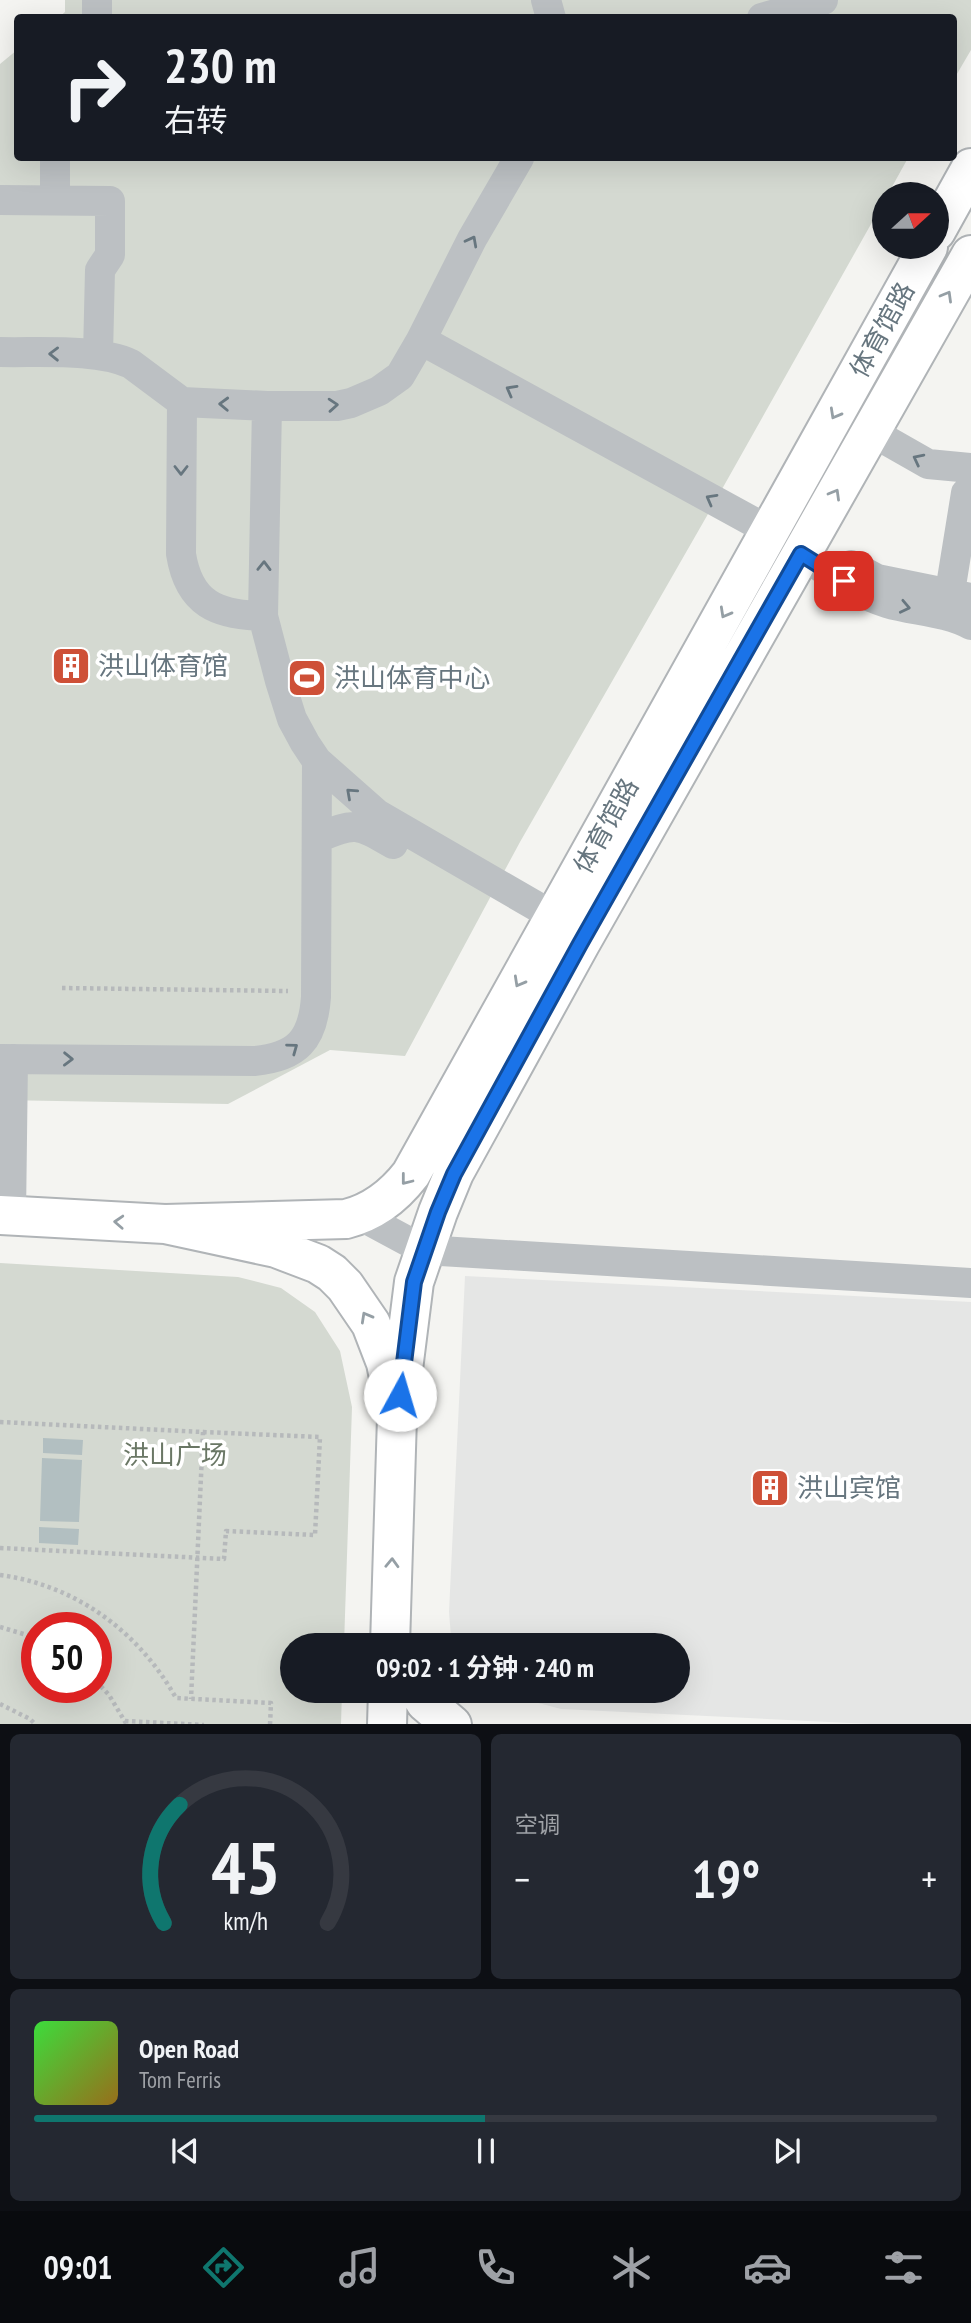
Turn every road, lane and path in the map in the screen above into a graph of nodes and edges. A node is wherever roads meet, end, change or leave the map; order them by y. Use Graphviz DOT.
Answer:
graph roads {
  1 [pos="823,0"];
  2 [pos="776,14"];
  3 [pos="55,161"];
  4 [pos="517,161"];
  5 [pos="971,168"];
  6 [pos="0,200"];
  7 [pos="55,200"];
  8 [pos="949,208"];
  9 [pos="971,256"];
  10 [pos="921,259"];
  11 [pos="421,340"];
  12 [pos="0,352"];
  13 [pos="98,355"];
  14 [pos="182,402"];
  15 [pos="267,405"];
  16 [pos="870,431"];
  17 [pos="971,468"];
  18 [pos="971,493"];
  19 [pos="770,531"];
  20 [pos="805,547"];
  21 [pos="960,595"];
  22 [pos="263,616"];
  23 [pos="971,625"];
  24 [pos="317,761"];
  25 [pos="317,838"];
  26 [pos="550,926"];
  27 [pos="62,988"];
  28 [pos="317,992"];
  29 [pos="6,1059"];
  30 [pos="6,1215"];
  31 [pos="359,1216"];
  32 [pos="165,1224"];
  33 [pos="424,1250"];
  34 [pos="971,1283"];
  35 [pos="397,1417"];
  36 [pos="0,1422"];
  37 [pos="203,1432"];
  38 [pos="0,1548"];
  39 [pos="198,1558"];
  40 [pos="0,1575"];
  41 [pos="0,1627"];
  42 [pos="21,1633"];
  43 [pos="392,1633"];
  44 [pos="191,1699"];
  45 [pos="112,1701"];
  46 [pos="388,1703"];
  47 [pos="426,1703"];
  48 [pos="0,1704"];
  49 [pos="126,1723"];
  50 [pos="36,1724"];
  51 [pos="204,1724"];
  52 [pos="270,1724"];
  53 [pos="387,1724"];
  54 [pos="452,1724"];
  1 -- 2 [label="street"];
  3 -- 7 [label="street"];
  11 -- 4 [label="street, one-way"];
  5 -- 8 [label="main road"];
  6 -- 7 [label="street"];
  7 -- 13 [label="street"];
  16 -- 9 [label="main road, 体育馆路, one-way"];
  10 -- 19 [label="main road, 体育馆路, one-way"];
  15 -- 11 [label="street, one-way"];
  19 -- 11 [label="street, one-way"];
  13 -- 12 [label="street, one-way"];
  13 -- 14 [label="street"];
  15 -- 14 [label="street, one-way"];
  14 -- 22 [label="street, one-way"];
  22 -- 15 [label="street, one-way"];
  17 -- 16 [label="street, one-way"];
  20 -- 16 [label="main road, 体育馆路, one-way"];
  18 -- 21 [label="street"];
  19 -- 26 [label="main road, 体育馆路, one-way"];
  20 -- 21 [label="street"];
  20 -- 23 [label="street, one-way"];
  20 -- 33 [label="main road, 体育馆路"];
  22 -- 24 [label="street"];
  24 -- 25 [label="street"];
  26 -- 24 [label="street, one-way"];
  25 -- 26 [label="street"];
  25 -- 28 [label="street"];
  26 -- 31 [label="main road, 体育馆路, one-way"];
  27 -- 28 [label="path"];
  29 -- 28 [label="street, one-way"];
  29 -- 30 [label="street"];
  32 -- 30 [label="main road, one-way"];
  31 -- 32 [label="main road, 体育馆路"];
  31 -- 33 [label="street"];
  35 -- 32 [label="main road, one-way"];
  33 -- 34 [label="street"];
  33 -- 35 [label="main road, 体育馆路"];
  43 -- 35 [label="main road, one-way"];
  36 -- 37 [label="path"];
  37 -- 39 [label="path"];
  37 -- 39 [label="path"];
  38 -- 39 [label="path"];
  39 -- 44 [label="path"];
  40 -- 44 [label="path"];
  41 -- 42 [label="path"];
  44 -- 52 [label="path"];
  45 -- 49 [label="path"];
  46 -- 53 [label="main road"];
  47 -- 54 [label="main road"];
  48 -- 50 [label="path"];
  49 -- 51 [label="path"];
}
